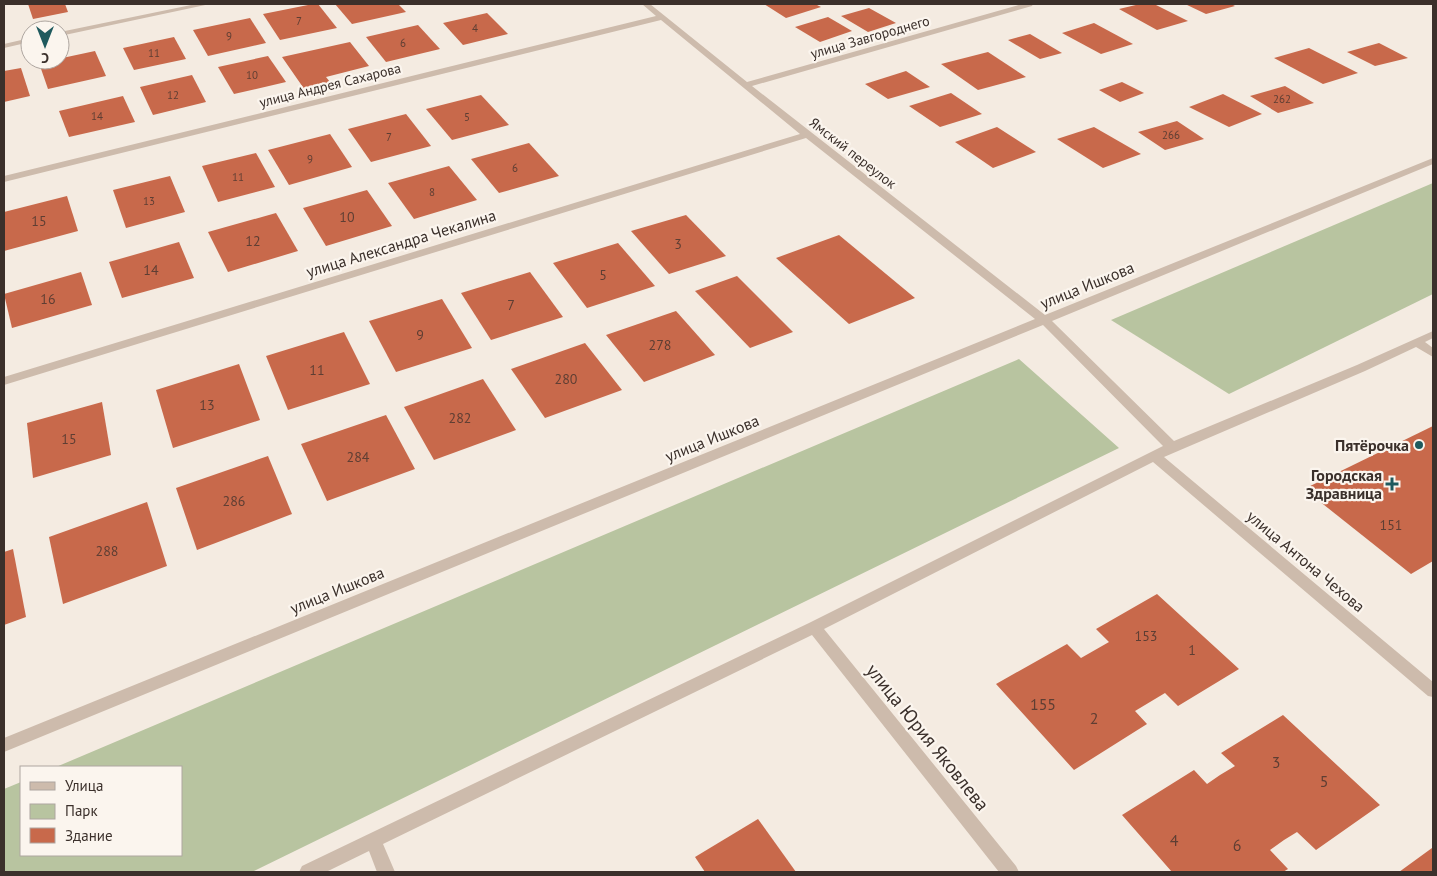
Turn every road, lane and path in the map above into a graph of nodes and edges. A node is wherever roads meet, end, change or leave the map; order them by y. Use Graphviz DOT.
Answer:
graph roads {
  1 [pos="206,4"];
  2 [pos="646,4"];
  3 [pos="1029,4"];
  4 [pos="662,17"];
  5 [pos="70,32"];
  6 [pos="20,42"];
  7 [pos="4,46"];
  8 [pos="748,85"];
  9 [pos="807,135"];
  10 [pos="1433,161"];
  11 [pos="4,179"];
  12 [pos="1046,321"];
  13 [pos="1433,334"];
  14 [pos="1417,342"];
  15 [pos="1433,353"];
  16 [pos="4,381"];
  17 [pos="1172,447"];
  18 [pos="1156,457"];
  19 [pos="814,627"];
  20 [pos="1433,691"];
  21 [pos="4,745"];
  22 [pos="372,841"];
  23 [pos="308,872"];
  24 [pos="386,872"];
  25 [pos="1010,872"];
  1 -- 5 [label="street"];
  2 -- 4 [label="street, Ямский переулок"];
  3 -- 8 [label="street, улица Завгороднего"];
  4 -- 8 [label="street, Ямский переулок"];
  4 -- 11 [label="street, улица Андрея Сахарова"];
  6 -- 7 [label="street"];
  8 -- 9 [label="street, Ямский переулок"];
  9 -- 12 [label="street, Ямский переулок"];
  9 -- 16 [label="street, улица Александра Чекалина"];
  10 -- 12 [label="street, улица Ишкова"];
  12 -- 17 [label="street, Ямский переулок"];
  12 -- 21 [label="street, улица Ишкова"];
  13 -- 14 [label="street"];
  14 -- 15 [label="street"];
  14 -- 17 [label="street"];
  17 -- 18 [label="street"];
  18 -- 19 [label="street"];
  18 -- 20 [label="street, улица Антона Чехова"];
  19 -- 22 [label="street"];
  19 -- 25 [label="street, улица Юрия Яковлева"];
  22 -- 23 [label="street"];
  22 -- 24 [label="street"];
}
